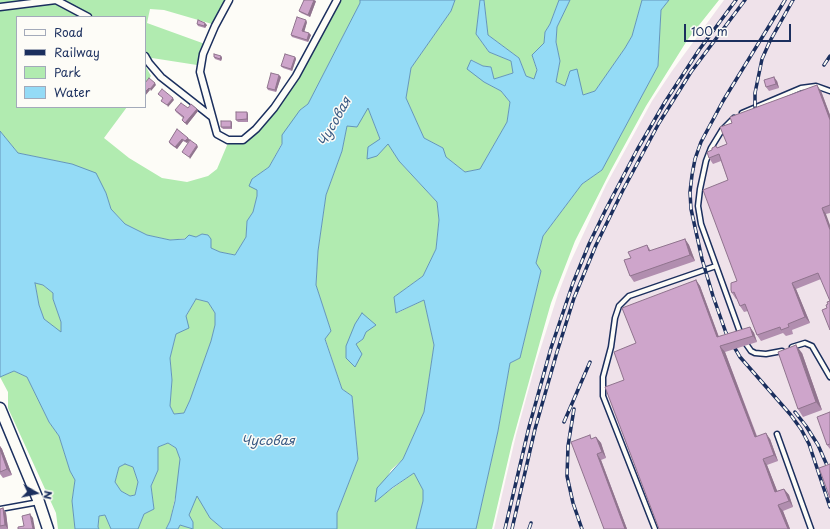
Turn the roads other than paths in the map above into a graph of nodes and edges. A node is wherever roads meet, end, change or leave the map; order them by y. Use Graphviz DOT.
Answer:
graph roads {
  1 [pos="229,0"];
  2 [pos="337,0"];
  3 [pos="48,1"];
  4 [pos="0,7"];
  5 [pos="86,16"];
  6 [pos="146,58"];
  7 [pos="830,91"];
  8 [pos="212,116"];
  9 [pos="716,266"];
  10 [pos="790,348"];
  11 [pos="784,350"];
  12 [pos="830,378"];
  13 [pos="0,408"];
  14 [pos="777,434"];
  15 [pos="39,502"];
  16 [pos="0,508"];
  17 [pos="48,529"];
  18 [pos="655,529"];
  19 [pos="811,529"];
  1 -- 8 [label="street"];
  2 -- 8 [label="street"];
  3 -- 4 [label="street"];
  3 -- 5 [label="street"];
  6 -- 8 [label="street"];
  7 -- 9 [label="lane"];
  9 -- 11 [label="lane"];
  9 -- 18 [label="lane"];
  10 -- 12 [label="lane"];
  13 -- 15 [label="street"];
  14 -- 19 [label="lane"];
  15 -- 16 [label="lane"];
  15 -- 17 [label="street"];
}
